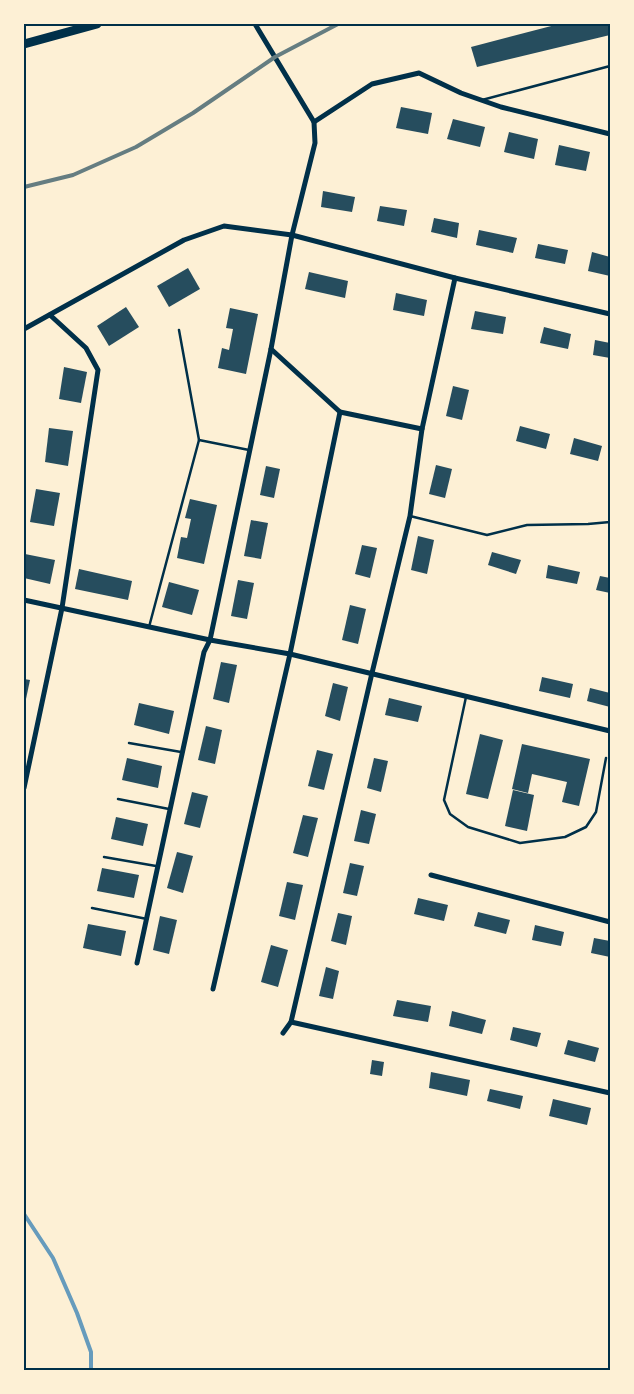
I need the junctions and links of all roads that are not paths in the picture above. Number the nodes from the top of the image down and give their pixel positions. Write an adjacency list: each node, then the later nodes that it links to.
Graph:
1 (98, 24): 3 (main road)
2 (255, 24): 6 (street)
3 (24, 44)
4 (610, 66): 5 (lane)
5 (481, 100): 6 (street); 7 (street)
6 (314, 122): 8 (street)
7 (610, 134)
8 (292, 235): 9 (street); 11 (street); 14 (street)
9 (456, 278): 10 (street); 16 (street)
10 (610, 314)
11 (50, 315): 12 (street); 22 (street)
12 (24, 330)
13 (179, 330): 17 (lane)
14 (271, 349): 15 (street); 18 (street)
15 (340, 412): 16 (street); 25 (street)
16 (422, 429): 19 (street)
17 (199, 440): 18 (lane); 23 (lane)
18 (250, 450): 24 (street)
19 (410, 516): 20 (lane); 26 (street)
20 (610, 522)
21 (24, 600): 22 (street)
22 (62, 608): 23 (street); 32 (street)
23 (149, 627): 24 (street)
24 (210, 640): 25 (street); 30 (street)
25 (290, 654): 26 (street); 42 (street)
26 (372, 673): 27 (street); 43 (street)
27 (466, 697): 28 (street); 31 (lane)
28 (610, 731)
29 (129, 743): 30 (lane)
30 (183, 752): 34 (street)
31 (606, 758)
32 (24, 788)
33 (118, 799): 34 (lane)
34 (170, 809): 36 (street)
35 (104, 857): 36 (lane)
36 (158, 867): 39 (street)
37 (431, 875): 40 (street)
38 (92, 908): 39 (lane)
39 (146, 919): 41 (street)
40 (610, 922)
41 (137, 964)
42 (213, 990)
43 (291, 1022): 44 (street); 45 (street)
44 (282, 1033)
45 (610, 1093)

